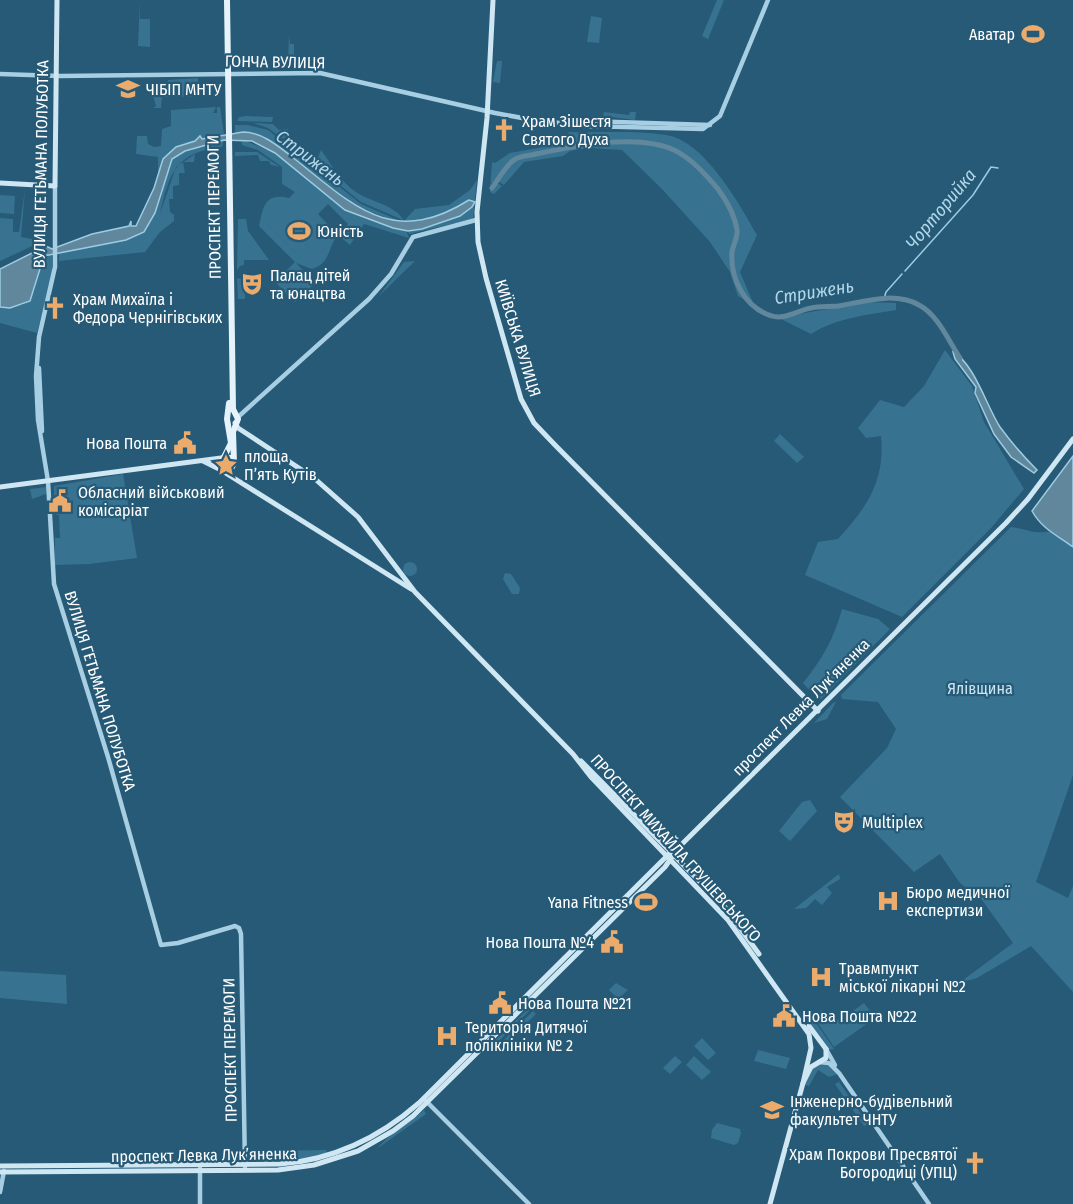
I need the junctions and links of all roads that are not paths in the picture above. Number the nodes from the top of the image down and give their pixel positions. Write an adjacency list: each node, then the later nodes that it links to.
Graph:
1 (57, 0): 7 (main road, ВУЛИЦЯ ГЕТЬМАНА ПОЛУБОТКА)
2 (225, 0): 5 (main road, ПРОСПЕКТ ПЕРЕМОГИ)
3 (493, 0): 8 (main road, КИЇВСЬКА ВУЛИЦЯ)
4 (768, 0): 8 (street, ГОНЧА ВУЛИЦЯ)
5 (226, 73): 7 (street, ГОНЧА ВУЛИЦЯ); 8 (street, ГОНЧА ВУЛИЦЯ); 12 (main road, ПРОСПЕКТ ПЕРЕМОГИ)
6 (0, 74): 7 (street, ГОНЧА ВУЛИЦЯ)
7 (56, 76): 10 (main road, ВУЛИЦЯ ГЕТЬМАНА ПОЛУБОТКА)
8 (488, 112): 11 (main road, КИЇВСЬКА ВУЛИЦЯ)
9 (0, 183): 10 (main road)
10 (56, 186): 18 (street, ВУЛИЦЯ ГЕТЬМАНА ПОЛУБОТКА)
11 (476, 220): 12 (street); 23 (main road, КИЇВСЬКА ВУЛИЦЯ)
12 (233, 418): 14 (main road, ПРОСПЕКТ ПЕРЕМОГИ); 16 (main road, ПРОСПЕКТ ПЕРЕМОГИ); 20 (main road, ПРОСПЕКТ МИХАЙЛА ГРУШЕВСЬКОГО)
13 (1073, 440): 23 (main road, проспект Левка Лукʼяненка)
14 (223, 458): 15 (main road); 16 (main road); 17 (main road, ПРОСПЕКТ ПЕРЕМОГИ)
15 (202, 461): 17 (main road); 18 (main road)
16 (234, 463): 17 (main road)
17 (222, 471): 21 (main road)
18 (48, 481): 19 (main road); 25 (street, ВУЛИЦЯ ГЕТЬМАНА ПОЛУБОТКА)
19 (0, 487)
20 (397, 568): 21 (main road); 22 (main road, ПРОСПЕКТ МИХАЙЛА ГРУШЕВСЬКОГО)
21 (391, 575): 22 (main road)
22 (415, 592): 24 (main road, ПРОСПЕКТ МИХАЙЛА ГРУШЕВСЬКОГО)
23 (818, 711): 24 (main road, проспект Левка Лукʼяненка)
24 (672, 855): 26 (main road, ПРОСПЕКТ МИХАЙЛА ГРУШЕВСЬКОГО); 27 (main road, ПРОСПЕКТ МИХАЙЛА ГРУШЕВСЬКОГО); 31 (main road, проспект Левка Лукʼяненка)
25 (239, 928): 33 (street, ПРОСПЕКТ ПЕРЕМОГИ)
26 (810, 1052): 27 (main road); 28 (main road); 30 (main road)
27 (827, 1054): 28 (main road); 29 (street, ПРОСПЕКТ МИХАЙЛА ГРУШЕВСЬКОГО)
28 (819, 1062): 29 (street, ПРОСПЕКТ МИХАЙЛА ГРУШЕВСЬКОГО); 30 (main road)
29 (839, 1073): 39 (street, ПРОСПЕКТ МИХАЙЛА ГРУШЕВСЬКОГО)
30 (803, 1083): 38 (main road)
31 (426, 1100): 33 (main road, проспект Левка Лукʼяненка); 37 (street)
32 (200, 1168): 33 (main road, проспект Левка Лукʼяненка); 34 (main road, проспект Левка Лукʼяненка); 36 (street)
33 (245, 1168)
34 (2, 1169): 35 (street)
35 (0, 1191)
36 (200, 1204)
37 (529, 1204)
38 (770, 1204)
39 (929, 1204)

